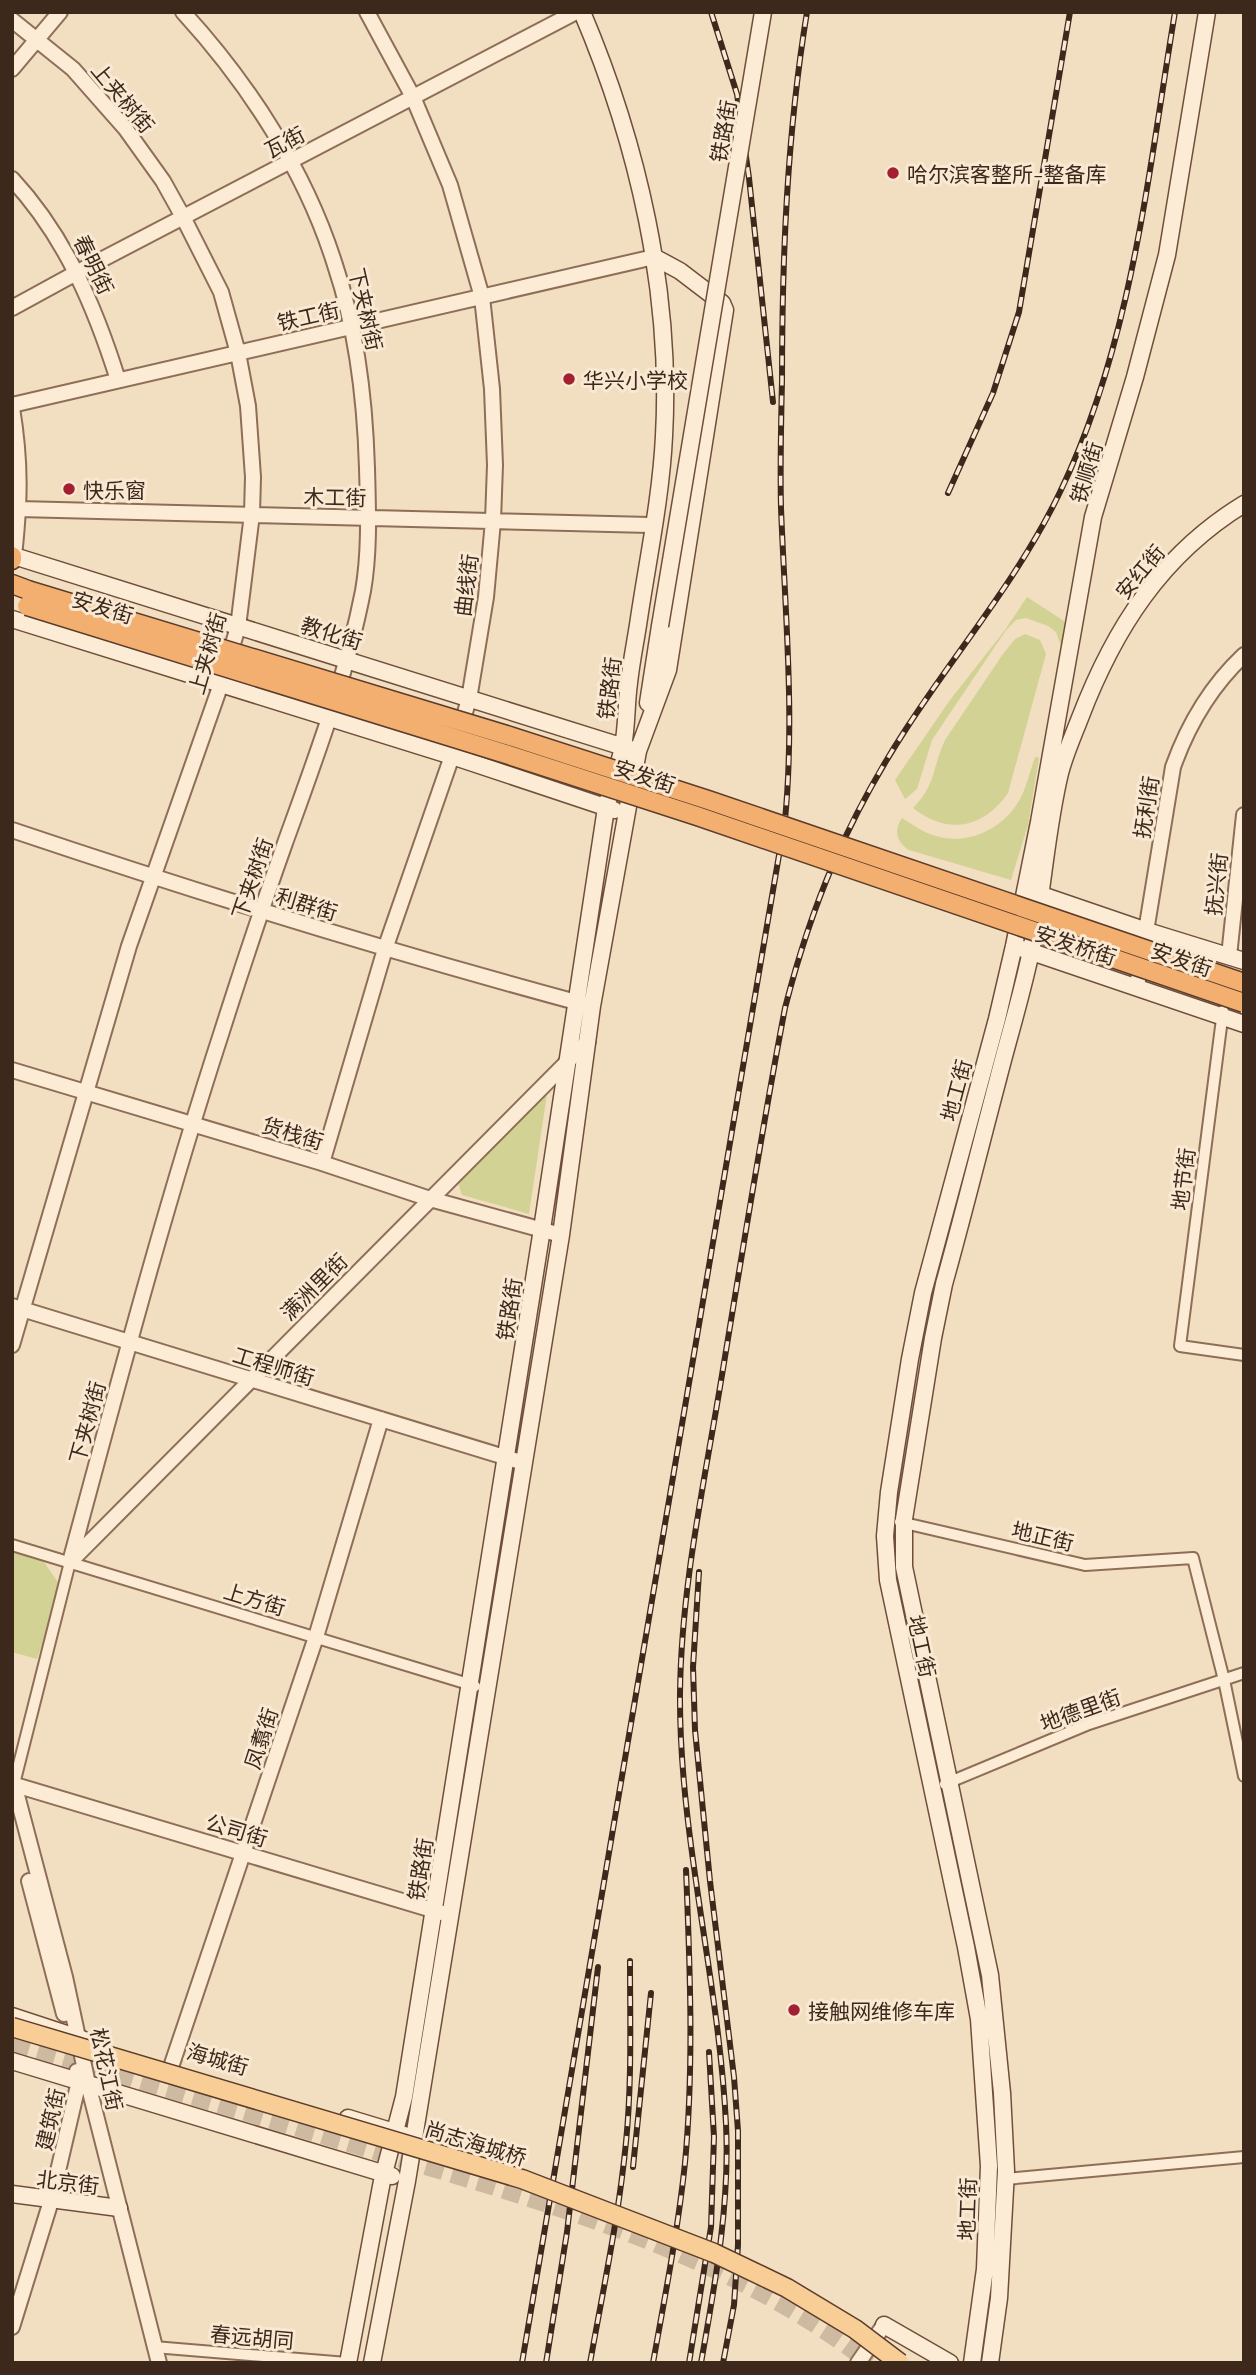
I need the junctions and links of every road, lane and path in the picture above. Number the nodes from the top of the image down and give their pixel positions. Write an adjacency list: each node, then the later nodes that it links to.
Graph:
1 (60, 12): 10 (street)
2 (183, 12): 13 (street, 下夹树街)
3 (367, 12): 12 (street, 曲线街)
4 (576, 12): 12 (street, 瓦街)
5 (582, 12): 16 (main road, 铁路街)
6 (755, 12): 33 (main road)
7 (763, 12): 33 (main road, 铁路街, bridge)
8 (1207, 12): 47 (main road, 铁顺街)
9 (12, 20): 10 (street, 上夹树街)
10 (37, 39): 11 (street); 15 (street, 上夹树街)
11 (12, 69)
12 (413, 97): 13 (street, 瓦街); 18 (street, 曲线街)
13 (290, 161): 15 (street, 瓦街); 20 (street, 下夹树街)
14 (12, 179): 17 (street, 春明街)
15 (183, 217): 17 (street, 瓦街); 21 (street, 上夹树街)
16 (654, 257): 18 (street, 铁工街); 40 (main road, 铁路街); 40 (main road, 铁路街)
17 (76, 272): 19 (street, 瓦街); 22 (street, 春明街)
18 (482, 297): 20 (street, 铁工街); 28 (street, 曲线街)
19 (12, 308)
20 (352, 327): 21 (street, 铁工街); 27 (street, 下夹树街)
21 (238, 353): 22 (street, 铁工街); 26 (street, 上夹树街)
22 (118, 380): 23 (street, 铁工街)
23 (12, 406): 25 (street)
24 (1244, 504): 48 (main road, 安红街)
25 (19, 509): 26 (street, 木工街); 30 (street)
26 (252, 514): 27 (street, 木工街); 34 (street, 上夹树街)
27 (368, 517): 28 (street, 木工街); 36 (street, 下夹树街)
28 (493, 521): 29 (street, 木工街); 38 (street, 曲线街)
29 (650, 525)
30 (13, 558): 34 (main road, 教化街)
31 (20, 595): 55 (highway, 安发街, bridge); 58 (highway, 安发街, bridge)
32 (12, 619): 37 (main road)
33 (655, 625): 40 (main road)
34 (238, 626): 36 (main road, 教化街); 37 (street, 上夹树街)
35 (1244, 655): 50 (street, 抚利街)
36 (348, 660): 38 (main road, 教化街); 39 (street, 下夹树街)
37 (220, 684): 39 (main road); 46 (street, 上夹树街)
38 (469, 699): 40 (main road, 教化街); 41 (street, 曲线街)
39 (330, 718): 41 (main road); 49 (street, 下夹树街)
40 (630, 749): 42 (main road, 铁路街); 43 (main road, 铁路街)
41 (452, 756): 42 (main road); 52 (street, 曲线街)
42 (606, 808): 43 (main road); 57 (main road, 铁路街)
43 (626, 814): 59 (main road, 铁路街)
44 (1244, 816): 54 (street, 抚兴街)
45 (12, 830): 46 (street, 利群街)
46 (153, 877): 49 (street, 利群街); 65 (street, 上夹树街)
47 (1025, 889): 48 (main road, 安发桥街); 51 (main road, 铁顺街)
48 (1041, 895): 50 (main road, 安发桥街); 53 (main road)
49 (261, 911): 52 (street, 利群街); 66 (street, 下夹树街)
50 (1147, 931): 54 (main road, 安发桥街); 56 (street, 抚利街)
51 (1014, 946): 53 (main road, 安发桥街); 79 (main road, 地工街)
52 (385, 949): 57 (street, 利群街); 67 (street, 曲线街)
53 (1031, 952): 56 (main road, 安发桥街); 80 (main road, 地工街)
54 (1236, 959): 60 (street, 地节街)
55 (1244, 983)
56 (1137, 986): 60 (main road, 安发桥街)
57 (576, 1002): 59 (street, 利群街); 63 (main road, 铁路街)
58 (1244, 1003)
59 (592, 1006): 62 (main road, 铁路街)
60 (1222, 1016): 61 (main road, 安发桥街); 74 (street, 地节街)
61 (1244, 1024)
62 (588, 1041): 63 (street, 满洲里街); 70 (main road, 铁路街)
63 (567, 1061): 68 (street, 满洲里街); 69 (main road, 铁路街)
64 (12, 1070): 65 (street, 货栈街)
65 (87, 1093): 66 (street, 货栈街); 71 (street, 上夹树街)
66 (192, 1124): 67 (street, 货栈街); 72 (street, 下夹树街)
67 (322, 1163): 68 (street, 货栈街)
68 (430, 1199): 69 (street, 货栈街); 75 (street, 满洲里街)
69 (542, 1229): 70 (street, 货栈街); 77 (main road, 铁路街)
70 (561, 1235): 78 (main road, 铁路街)
71 (18, 1308): 72 (street, 工程师街); 73 (street, 上夹树街)
72 (130, 1342): 75 (street, 工程师街); 82 (street, 下夹树街)
73 (12, 1345)
74 (1244, 1355)
75 (249, 1380): 76 (street, 工程师街); 82 (street, 满洲里街)
76 (381, 1419): 77 (street, 工程师街); 83 (street, 凤翥街)
77 (506, 1458): 78 (street, 工程师街); 86 (main road, 铁路街)
78 (524, 1463): 87 (main road, 铁路街)
79 (886, 1518): 80 (street, 地正街); 91 (main road, 地工街)
80 (903, 1522): 85 (street, 地正街); 89 (main road, 地工街)
81 (12, 1545): 82 (street, 上方街)
82 (69, 1562): 83 (street, 上方街); 90 (street, 下夹树街)
83 (316, 1637): 86 (street, 上方街); 93 (street, 凤翥街)
84 (1244, 1673): 85 (street, 地德里街)
85 (1224, 1680): 88 (street); 89 (street, 地德里街)
86 (470, 1684): 87 (street, 上方街); 94 (main road, 铁路街)
87 (487, 1690): 94 (main road, 铁路街)
88 (1244, 1776)
89 (950, 1782): 91 (street, 地德里街); 105 (main road, 地工街)
90 (13, 1784): 93 (street, 公司街); 97 (street, 松花江街)
91 (933, 1788): 119 (main road, 地工街)
92 (12, 1816): 97 (street, 松花江街)
93 (244, 1853): 94 (street, 公司街); 99 (street, 凤翥街)
94 (441, 1913): 101 (main road, 铁路街); 102 (main road, 铁路街)
95 (12, 2016): 97 (main road, 海城街)
96 (12, 2027): 117 (main road, 尚志海城桥, bridge)
97 (75, 2037): 99 (main road, 海城街); 100 (street, 松花江街)
98 (12, 2061): 100 (main road)
99 (171, 2067): 101 (main road, 海城街)
100 (84, 2083): 104 (main road); 108 (street, 建筑街); 109 (street, 松花江街)
101 (395, 2132): 102 (main road, 海城街); 104 (main road, 铁路街)
102 (413, 2137): 106 (main road, 铁路街)
103 (1244, 2157): 105 (street)
104 (384, 2174): 106 (main road); 114 (main road, 铁路街)
105 (1006, 2179): 120 (main road, 地工街)
106 (407, 2180): 115 (main road, 铁路街)
107 (12, 2194): 108 (main road, 北京街)
108 (51, 2200): 109 (main road, 北京街); 111 (street, 建筑街)
109 (119, 2208): 112 (street, 松花江街)
110 (884, 2325): 116 (street); 118 (main road)
111 (12, 2327)
112 (155, 2347): 113 (street, 松花江街); 114 (street, 春远胡同)
113 (159, 2363)
114 (348, 2363)
115 (372, 2363)
116 (858, 2363)
117 (900, 2363)
118 (950, 2363)
119 (972, 2363)
120 (990, 2363)

